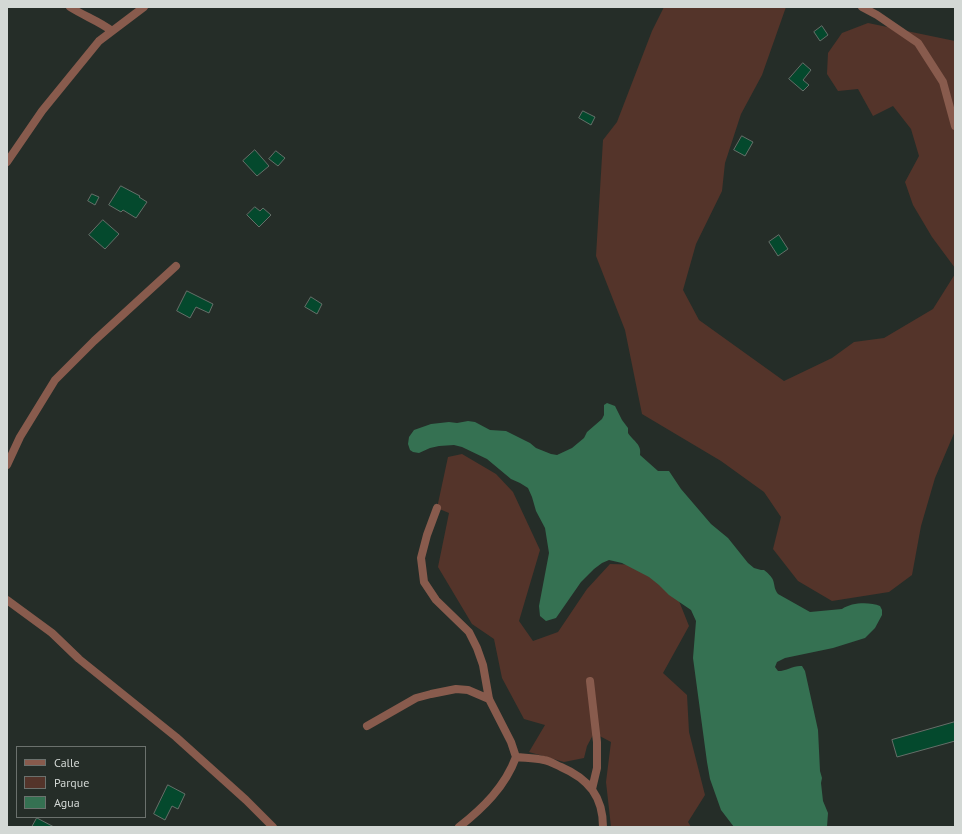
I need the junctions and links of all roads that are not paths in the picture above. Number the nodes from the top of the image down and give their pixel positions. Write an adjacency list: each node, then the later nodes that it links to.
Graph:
1 (70, 7): 4 (street)
2 (144, 7): 4 (street)
3 (862, 7): 5 (street)
4 (112, 31): 6 (street)
5 (955, 126)
6 (7, 162)
7 (176, 266): 8 (street)
8 (7, 465)
9 (437, 508): 12 (street)
10 (7, 600): 16 (street)
11 (590, 681): 15 (street)
12 (489, 699): 13 (street); 14 (street)
13 (367, 726)
14 (516, 757): 15 (street); 17 (street)
15 (592, 789): 18 (street)
16 (273, 827)
17 (459, 827)
18 (603, 827)

